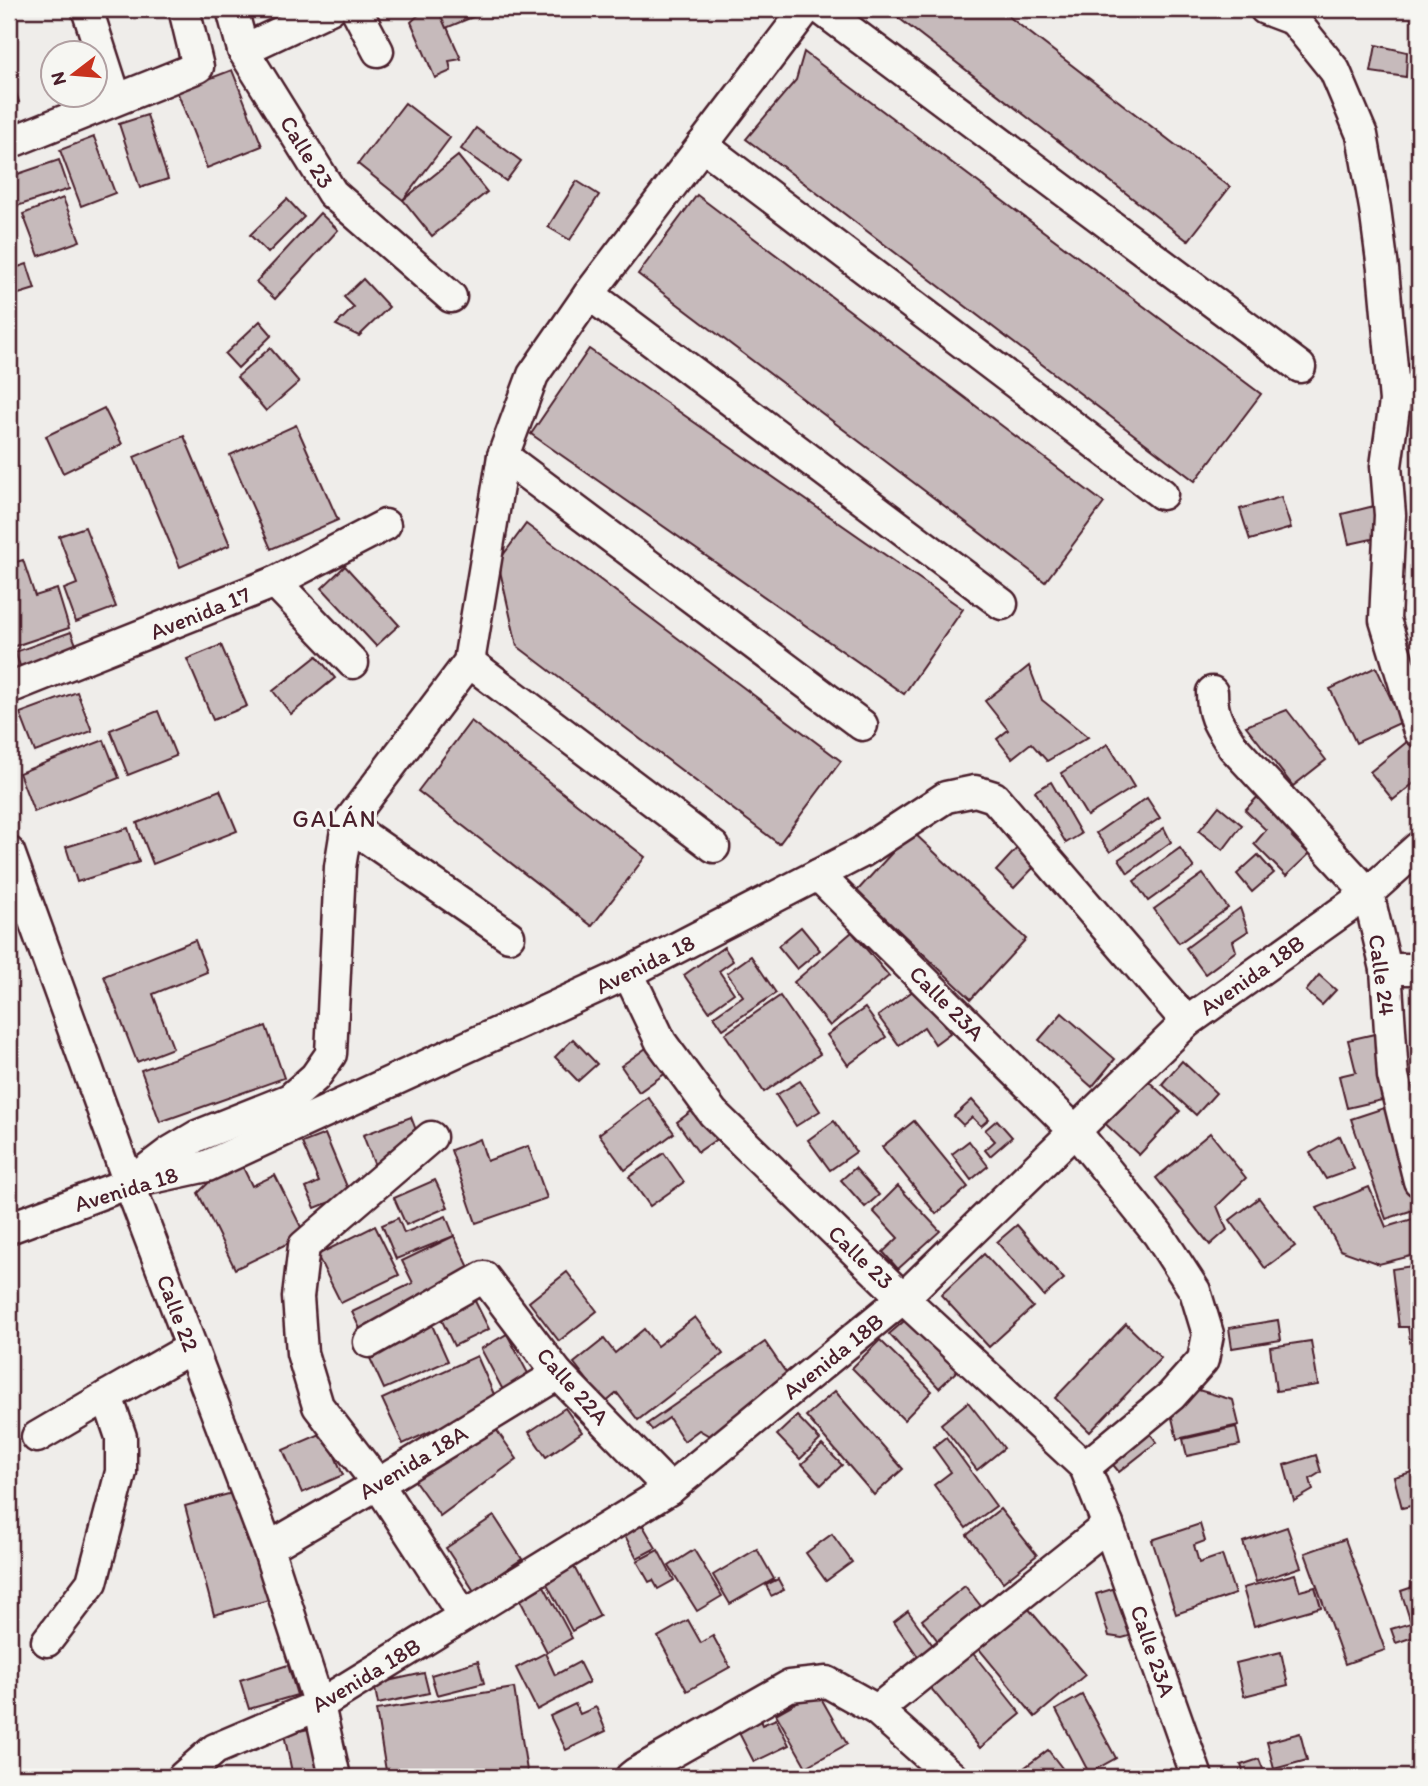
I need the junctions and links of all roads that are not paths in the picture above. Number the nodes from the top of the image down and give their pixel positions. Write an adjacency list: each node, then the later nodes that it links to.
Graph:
1 (87, 9): 11 (street)
2 (184, 9): 11 (street)
3 (232, 9): 9 (street, Calle 23)
4 (330, 9): 9 (street)
5 (356, 9): 10 (street)
6 (806, 9): 13 (street)
7 (821, 9): 16 (street)
8 (1265, 9): 27 (street)
9 (243, 50): 15 (street, Calle 23)
10 (378, 51)
11 (116, 99): 12 (street)
12 (9, 143)
13 (702, 145): 14 (street); 18 (street)
14 (589, 294): 17 (street); 21 (street)
15 (451, 298)
16 (1300, 367)
17 (503, 456): 22 (street); 26 (street)
18 (1162, 494)
19 (385, 525): 20 (street, Avenida 17)
20 (275, 582): 23 (street); 24 (street, Avenida 17)
21 (1002, 604)
22 (469, 662): 28 (street); 29 (street)
23 (353, 663)
24 (9, 688)
25 (1212, 692): 33 (street)
26 (862, 725)
27 (1419, 731)
28 (347, 824): 34 (street); 42 (street)
29 (714, 847)
30 (1419, 847): 33 (street, Avenida 18B)
31 (9, 852): 42 (street, Calle 22)
32 (818, 875): 37 (street, Avenida 18); 38 (street, Avenida 18); 39 (street, Calle 23A)
33 (1368, 893): 35 (street, Calle 24); 38 (street, Avenida 18B)
34 (509, 936)
35 (1386, 969): 36 (street); 41 (street, Calle 24)
36 (1419, 969)
37 (628, 973): 42 (street, Avenida 18); 44 (street, Calle 23)
38 (1186, 1022): 39 (street, Avenida 18B)
39 (1075, 1131): 44 (street, Avenida 18B); 50 (street)
40 (432, 1137): 51 (street)
41 (1419, 1181)
42 (129, 1183): 43 (street, Avenida 18); 46 (street, Calle 22)
43 (9, 1227)
44 (903, 1298): 50 (street, Calle 23); 52 (street, Avenida 18B)
45 (369, 1342): 47 (street, Calle 22A)
46 (191, 1349): 48 (street); 54 (street, Calle 22)
47 (558, 1374): 51 (street, Avenida 18A); 52 (street, Calle 22A)
48 (107, 1396): 49 (street); 56 (street)
49 (37, 1437)
50 (1085, 1467): 53 (street, Calle 23)
51 (377, 1484): 54 (street, Avenida 18A); 55 (street)
52 (670, 1489): 55 (street, Avenida 18B)
53 (1108, 1525): 58 (street); 63 (street, Calle 23A)
54 (268, 1548): 57 (street, Calle 22)
55 (463, 1615): 57 (street, Avenida 18B)
56 (47, 1642)
57 (319, 1705): 59 (street, Avenida 18B); 60 (street, Calle 22)
58 (877, 1710): 61 (street); 62 (street)
59 (183, 1777)
60 (335, 1777)
61 (631, 1777)
62 (952, 1777)
63 (1197, 1777)

